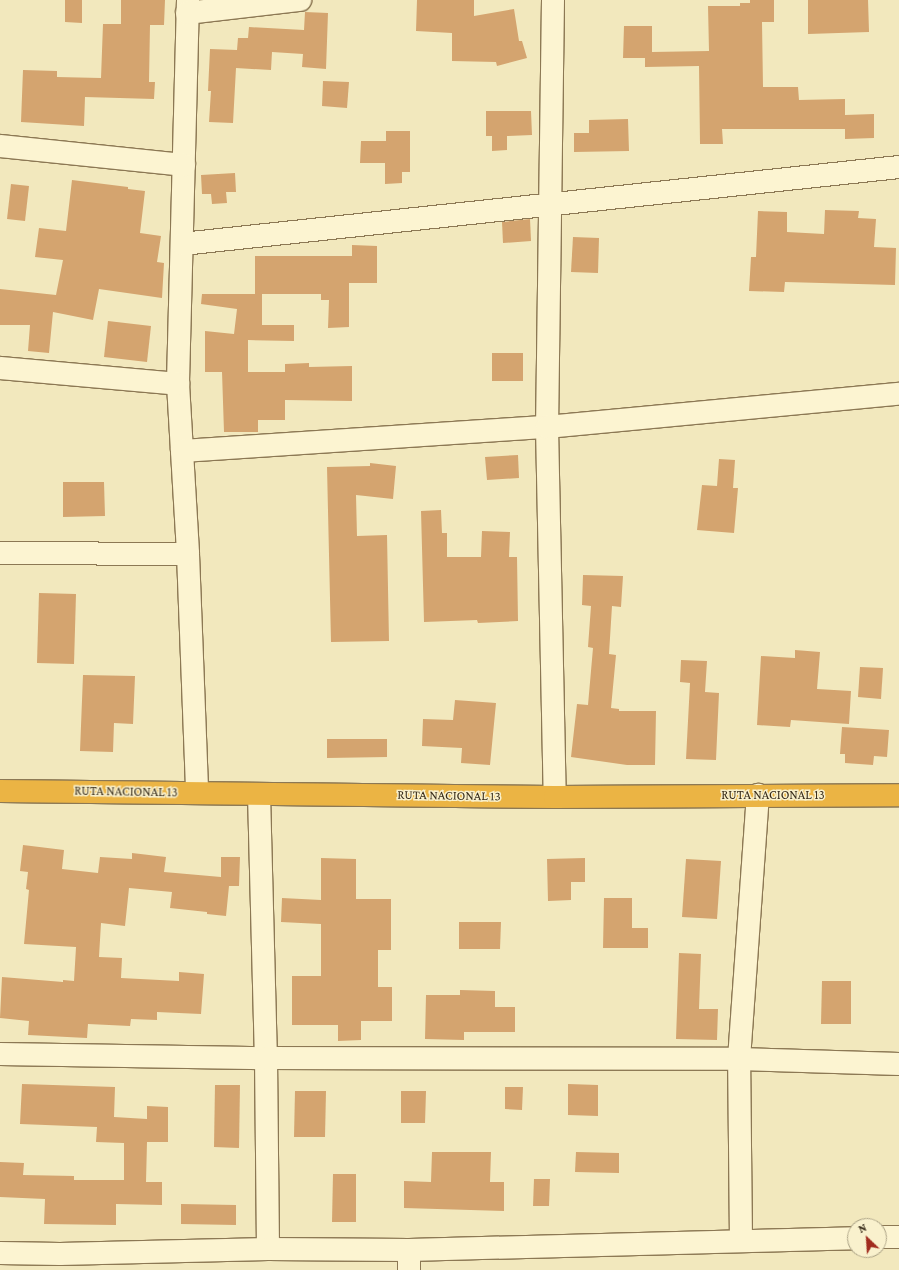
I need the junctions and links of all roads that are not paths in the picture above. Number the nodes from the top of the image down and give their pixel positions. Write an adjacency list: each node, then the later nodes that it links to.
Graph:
1 (300, 0): 3 (street)
2 (553, 0): 7 (street)
3 (188, 7): 5 (street)
4 (0, 146): 5 (street)
5 (184, 165): 8 (street)
6 (899, 167): 7 (street)
7 (552, 204): 8 (street); 12 (street)
8 (182, 244): 10 (street)
9 (0, 368): 10 (street)
10 (178, 384): 13 (street)
11 (899, 394): 12 (street)
12 (547, 426): 13 (street); 21 (street)
13 (182, 452): 15 (street)
14 (0, 553): 15 (street)
15 (188, 554): 17 (street)
16 (0, 791): 17 (highway, RUTA NACIONAL 13)
17 (197, 793): 18 (highway, RUTA NACIONAL 13)
18 (259, 794): 21 (highway, RUTA NACIONAL 13); 23 (street)
19 (899, 795): 20 (highway, RUTA NACIONAL 13)
20 (758, 796): 21 (highway, RUTA NACIONAL 13); 24 (street)
21 (554, 797)
22 (0, 1054): 23 (street)
23 (266, 1058): 24 (street); 30 (street)
24 (739, 1059): 25 (street); 29 (street)
25 (899, 1064)
26 (887, 1237): 27 (street)
27 (899, 1237)
28 (847, 1238): 29 (street)
29 (740, 1241): 32 (street)
30 (268, 1249): 32 (street); 33 (street)
31 (0, 1253): 33 (street)
32 (409, 1260)
33 (60, 1262)

